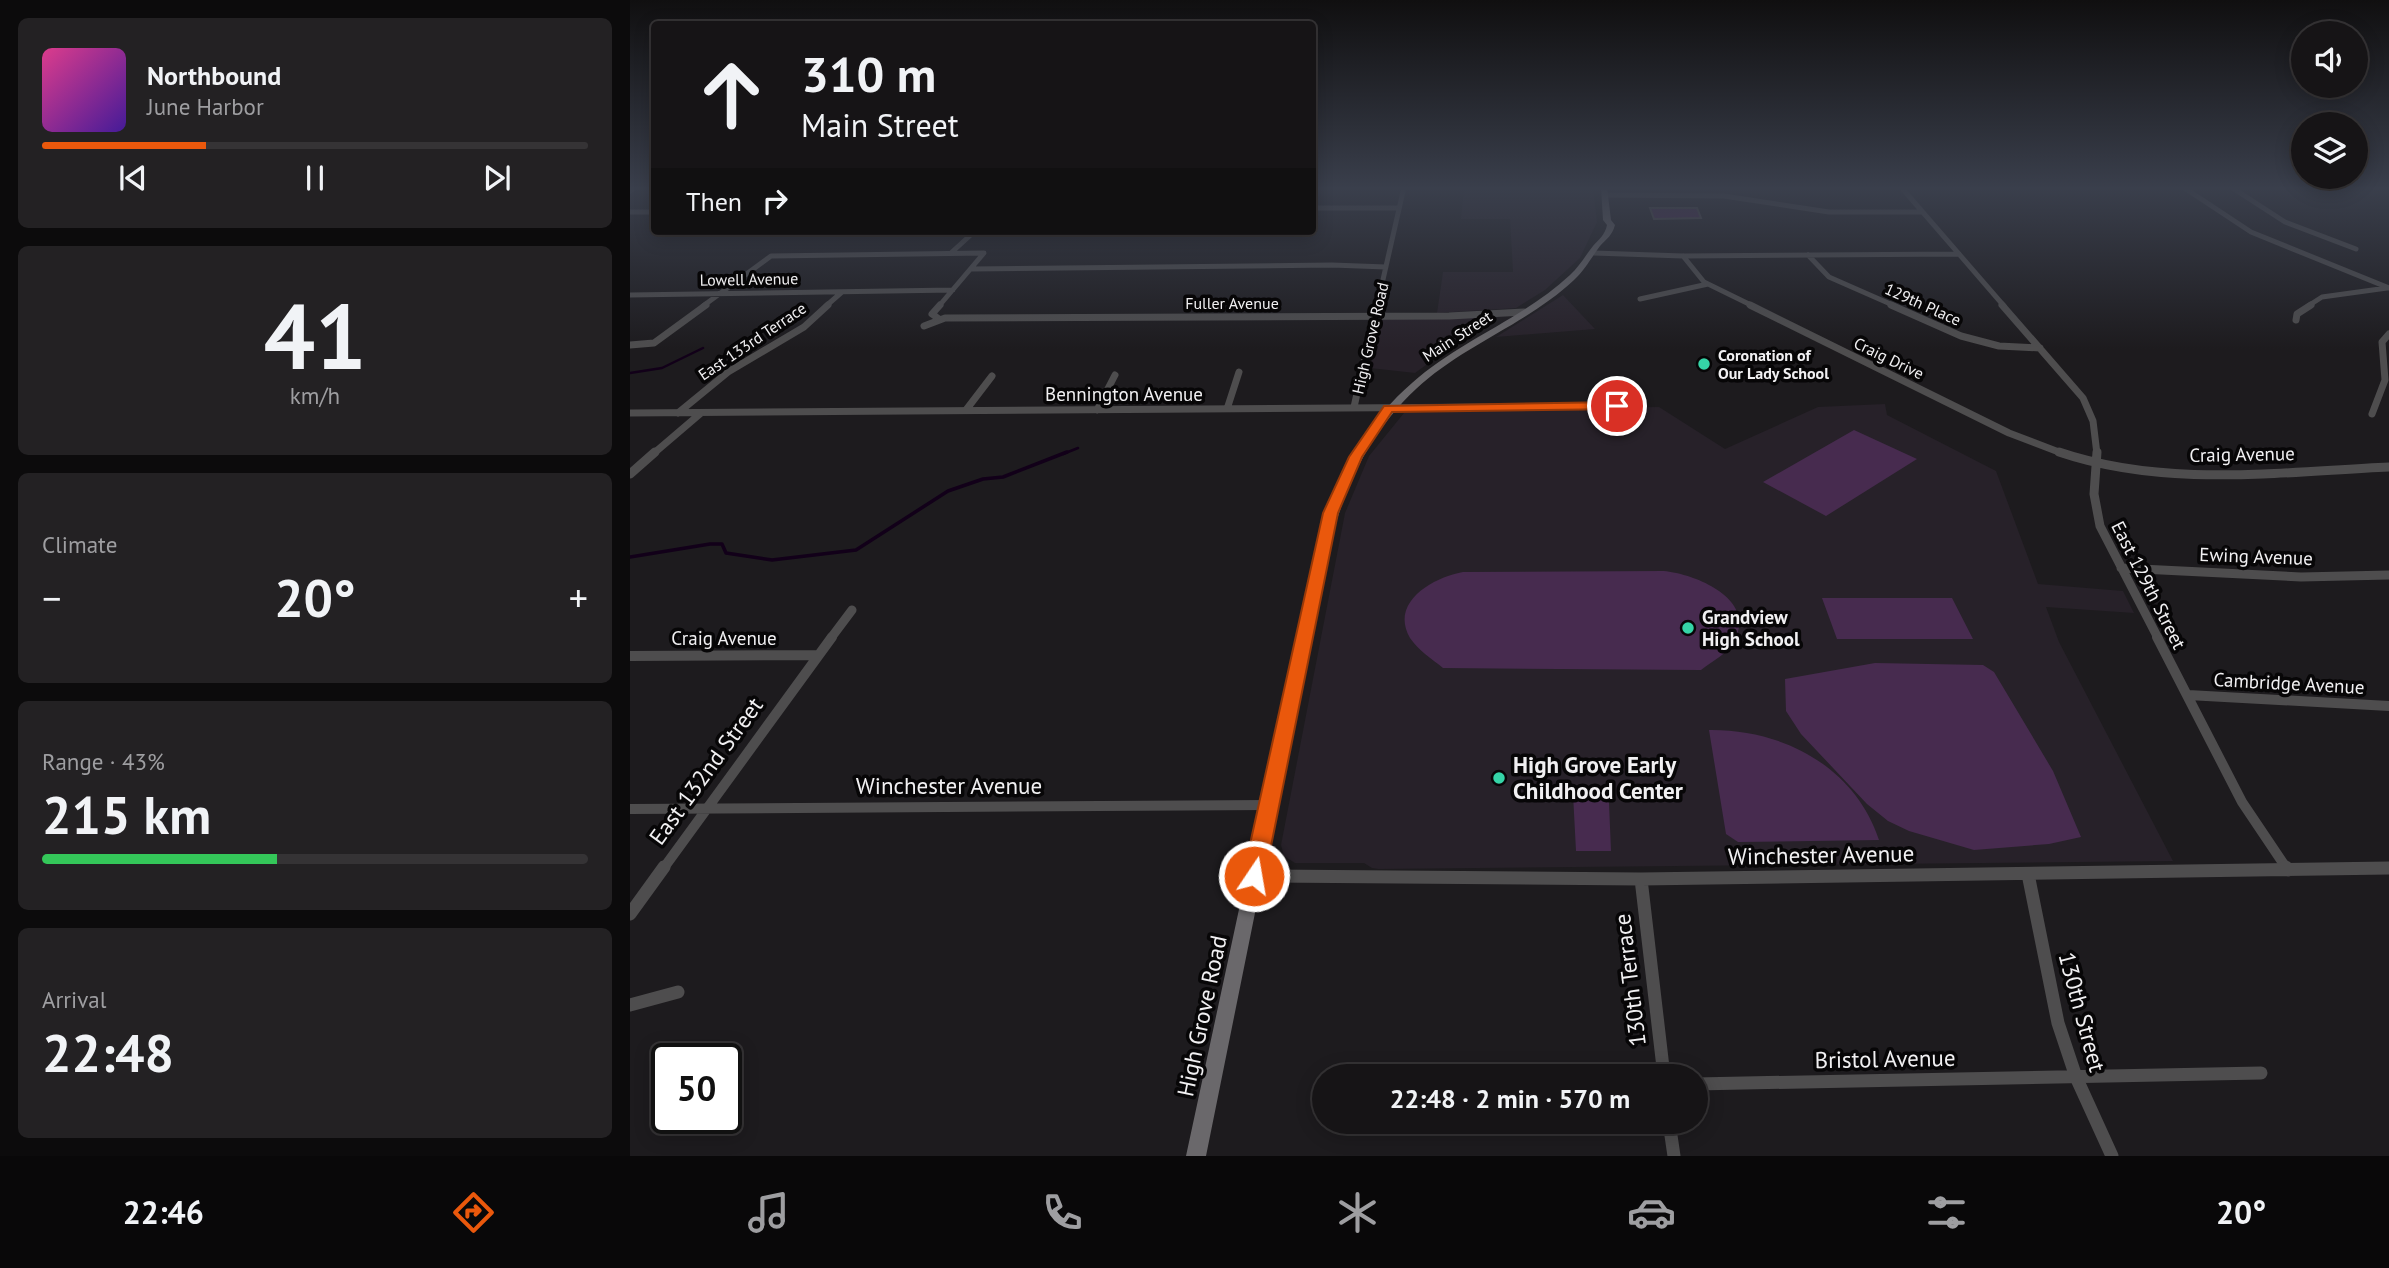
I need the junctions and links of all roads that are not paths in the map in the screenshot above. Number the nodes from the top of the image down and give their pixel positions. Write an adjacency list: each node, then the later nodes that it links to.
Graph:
1 (965, 241): 8 (street)
2 (1392, 241): 13 (street, High Grove Road)
3 (1600, 241): 9 (main road, Main Street)
4 (1948, 241): 10 (street, East 129th Street)
5 (2273, 241): 16 (street)
6 (2335, 241): 7 (street)
7 (2356, 249)
8 (953, 252): 14 (street); 19 (street)
9 (1594, 253): 12 (street); 22 (main road, Main Street)
10 (1959, 254): 11 (street); 29 (street, East 129th Street)
11 (1808, 255): 12 (street); 29 (street, 129th Place)
12 (1683, 256): 15 (street, Craig Drive)
13 (1386, 267): 14 (street); 23 (street, High Grove Road)
14 (971, 270): 17 (street)
15 (1708, 284): 21 (street); 44 (street, Craig Drive)
16 (2389, 288): 25 (street)
17 (953, 290): 18 (street, Lowell Avenue); 24 (street)
18 (842, 292): 19 (street, Lowell Avenue); 41 (street, East 133rd Terrace)
19 (721, 293): 20 (street, Lowell Avenue); 28 (street)
20 (630, 295)
21 (1640, 299)
22 (1524, 312): 23 (street, Fuller Avenue); 37 (main road, Main Street)
23 (1375, 316): 24 (street, Fuller Avenue); 35 (street, High Grove Road)
24 (939, 319): 26 (street)
25 (2296, 320)
26 (924, 326)
27 (2389, 334): 30 (street)
28 (630, 345)
29 (2039, 348): 44 (street, East 129th Street)
30 (2387, 359): 43 (street)
31 (1239, 372): 36 (street)
32 (1115, 375): 39 (street)
33 (992, 376): 38 (street)
34 (1617, 406): 37 (street, Bennington Avenue)
35 (1354, 407): 36 (street, Bennington Avenue); 37 (street, Bennington Avenue)
36 (1227, 409): 39 (street, Bennington Avenue)
37 (1388, 409): 47 (main road, Main Street)
38 (966, 410): 39 (street, Bennington Avenue); 42 (street, Bennington Avenue)
39 (1097, 410)
40 (630, 413): 41 (street, Bennington Avenue)
41 (678, 413): 42 (street, Bennington Avenue)
42 (701, 413): 46 (street, East 133rd Terrace)
43 (2372, 414)
44 (2097, 464): 45 (street, Craig Avenue); 48 (street, East 129th Street)
45 (2389, 467)
46 (630, 474)
47 (1346, 476): 55 (main road, High Grove Road)
48 (2121, 568): 49 (street, Ewing Avenue); 53 (street, East 129th Street)
49 (2389, 575)
50 (852, 610): 51 (street, East 132nd Street)
51 (819, 655): 52 (street, Craig Avenue); 56 (street, East 132nd Street)
52 (630, 656)
53 (2188, 695): 54 (street, Cambridge Avenue); 59 (street, East 129th Street)
54 (2389, 706)
55 (1269, 805): 56 (street, Winchester Avenue); 61 (main road, High Grove Road)
56 (704, 809): 57 (street, Winchester Avenue); 63 (street, East 132nd Street)
57 (630, 810)
58 (2389, 869): 59 (street, Winchester Avenue)
59 (2288, 870): 60 (street, Winchester Avenue)
60 (2028, 874): 62 (street, Winchester Avenue); 68 (street, 130th Street)
61 (1254, 876): 62 (street, Winchester Avenue); 71 (main road, High Grove Road)
62 (1641, 879): 66 (street, 130th Terrace)
63 (630, 914)
64 (678, 992): 65 (street)
65 (630, 1005)
66 (1663, 1064)
67 (2261, 1073): 68 (street, Bristol Avenue)
68 (2076, 1077): 69 (street, Bristol Avenue); 73 (street, 130th Street)
69 (1708, 1084)
70 (1671, 1134): 72 (street)
71 (1196, 1156)
72 (1674, 1156)
73 (2112, 1156)

